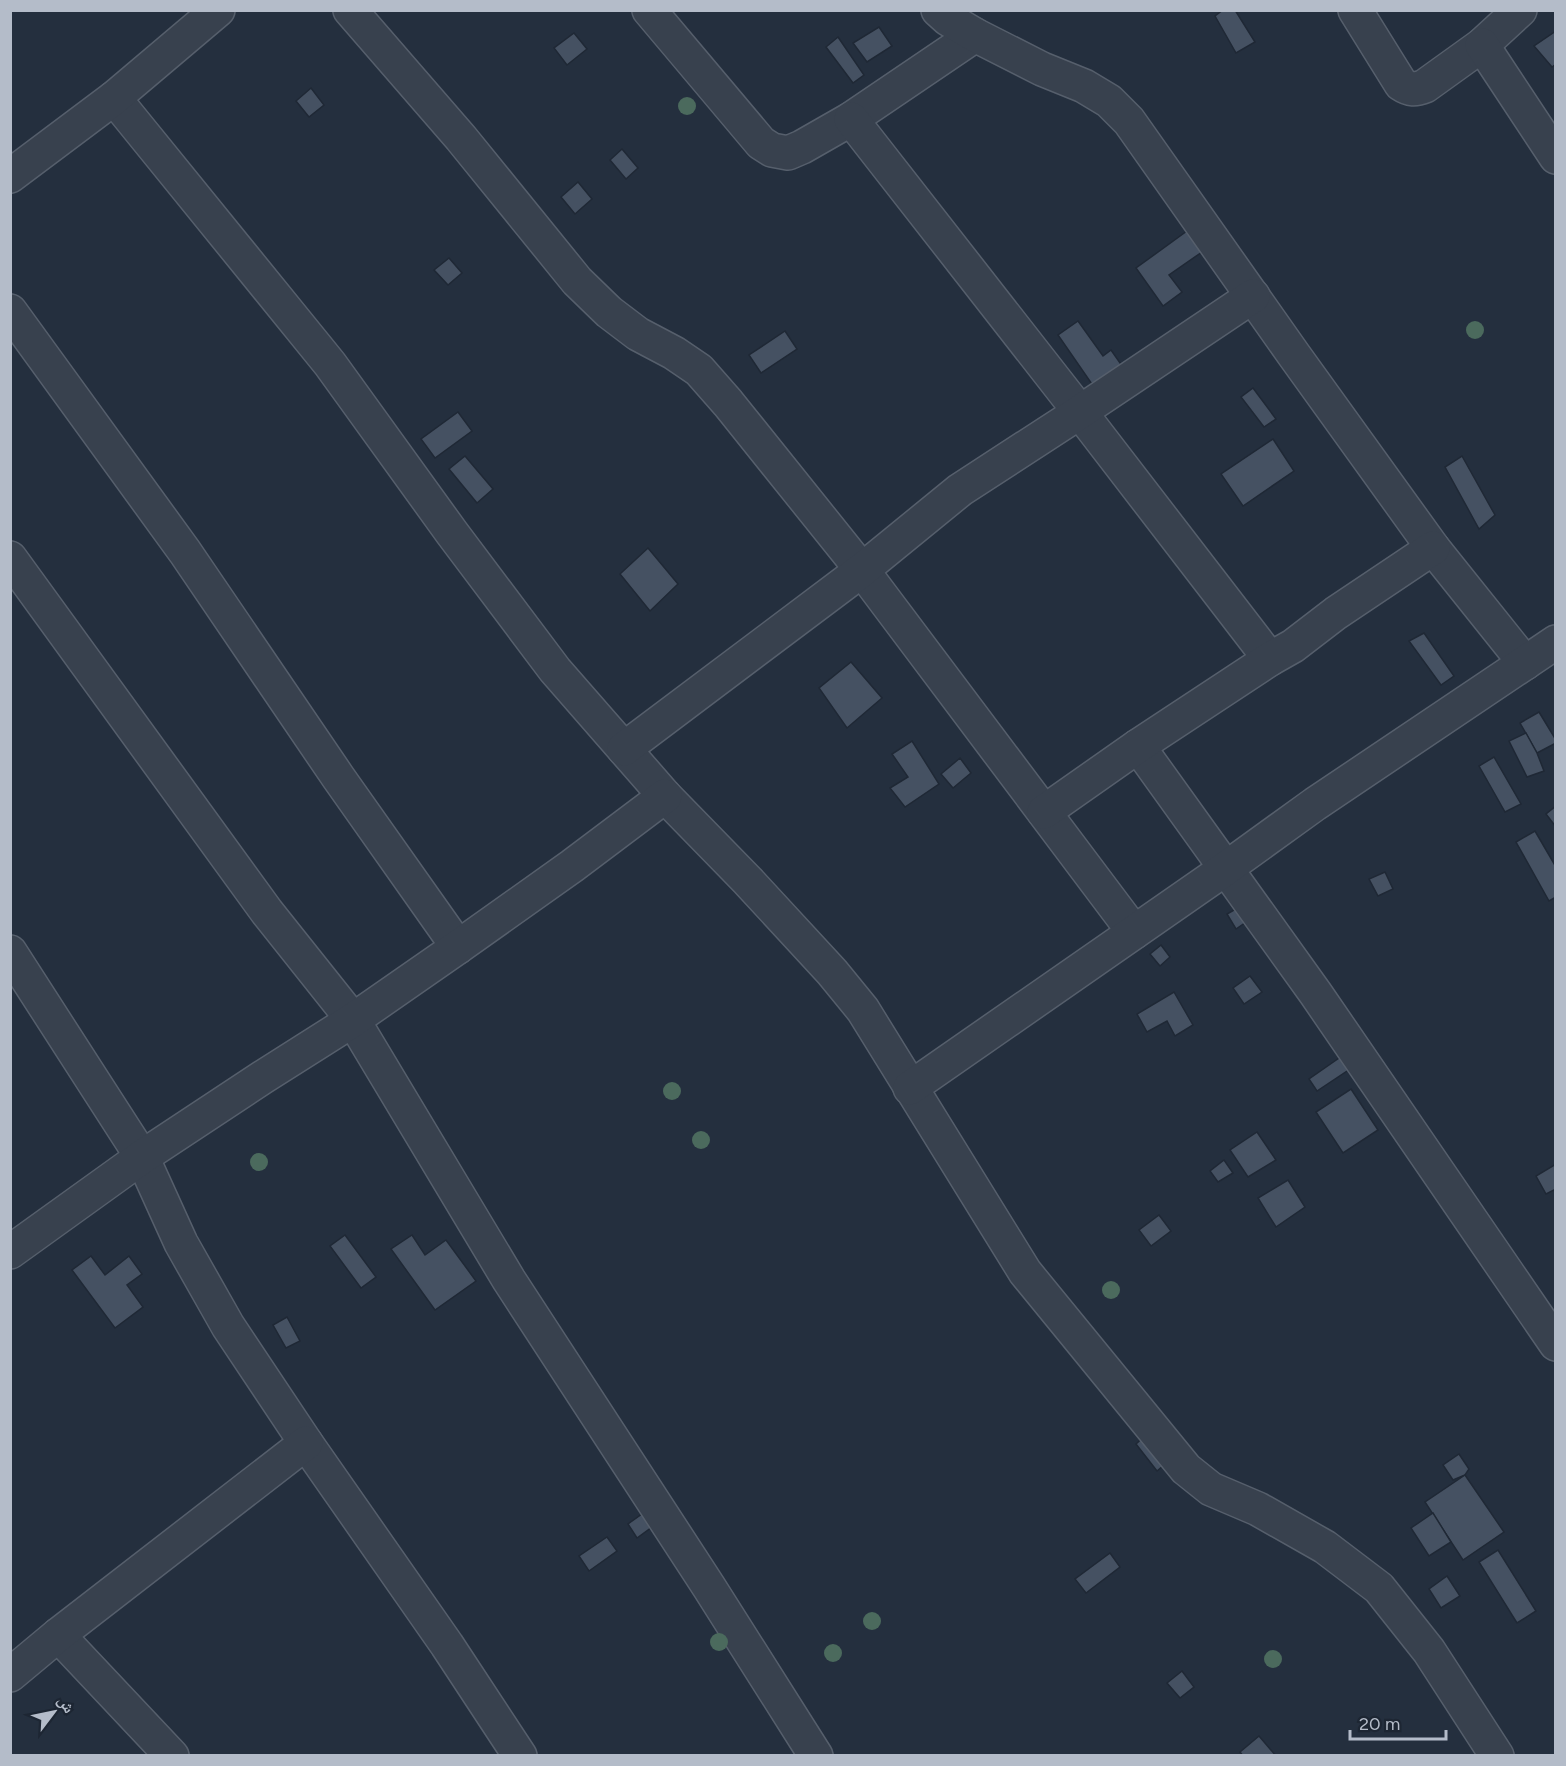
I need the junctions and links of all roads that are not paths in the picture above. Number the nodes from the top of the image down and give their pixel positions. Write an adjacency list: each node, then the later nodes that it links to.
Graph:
1 (350, 10): 18 (street)
2 (649, 10): 10 (street)
3 (938, 10): 7 (street)
4 (1355, 10): 8 (street)
5 (1520, 10): 8 (street)
6 (206, 14): 9 (street)
7 (975, 35): 10 (street); 13 (street)
8 (1482, 45): 11 (street)
9 (114, 98): 12 (street); 23 (street)
10 (851, 119): 15 (street)
11 (1556, 157)
12 (14, 168)
13 (1253, 296): 15 (street); 16 (street)
14 (10, 311): 28 (street)
15 (1080, 412): 18 (street); 20 (street)
16 (1433, 548): 20 (street); 21 (street)
17 (10, 558): 30 (street)
18 (861, 570): 23 (street); 25 (street)
19 (1556, 642): 21 (street)
20 (1270, 659): 22 (street)
21 (1525, 663): 26 (street)
22 (1138, 746): 25 (street); 26 (street)
23 (624, 749): 24 (street)
24 (665, 796): 28 (street); 31 (street)
25 (1044, 812): 27 (street)
26 (1225, 869): 27 (street); 34 (street)
27 (1134, 932): 31 (street)
28 (458, 947): 30 (street)
29 (10, 952): 32 (street)
30 (353, 1020): 32 (street); 40 (street)
31 (910, 1088): 41 (street)
32 (142, 1157): 33 (street); 35 (street)
33 (10, 1252)
34 (1556, 1344)
35 (306, 1443): 36 (street); 39 (street)
36 (58, 1635): 37 (street); 38 (street)
37 (10, 1675)
38 (172, 1755)
39 (520, 1755)
40 (816, 1755)
41 (1497, 1755)

